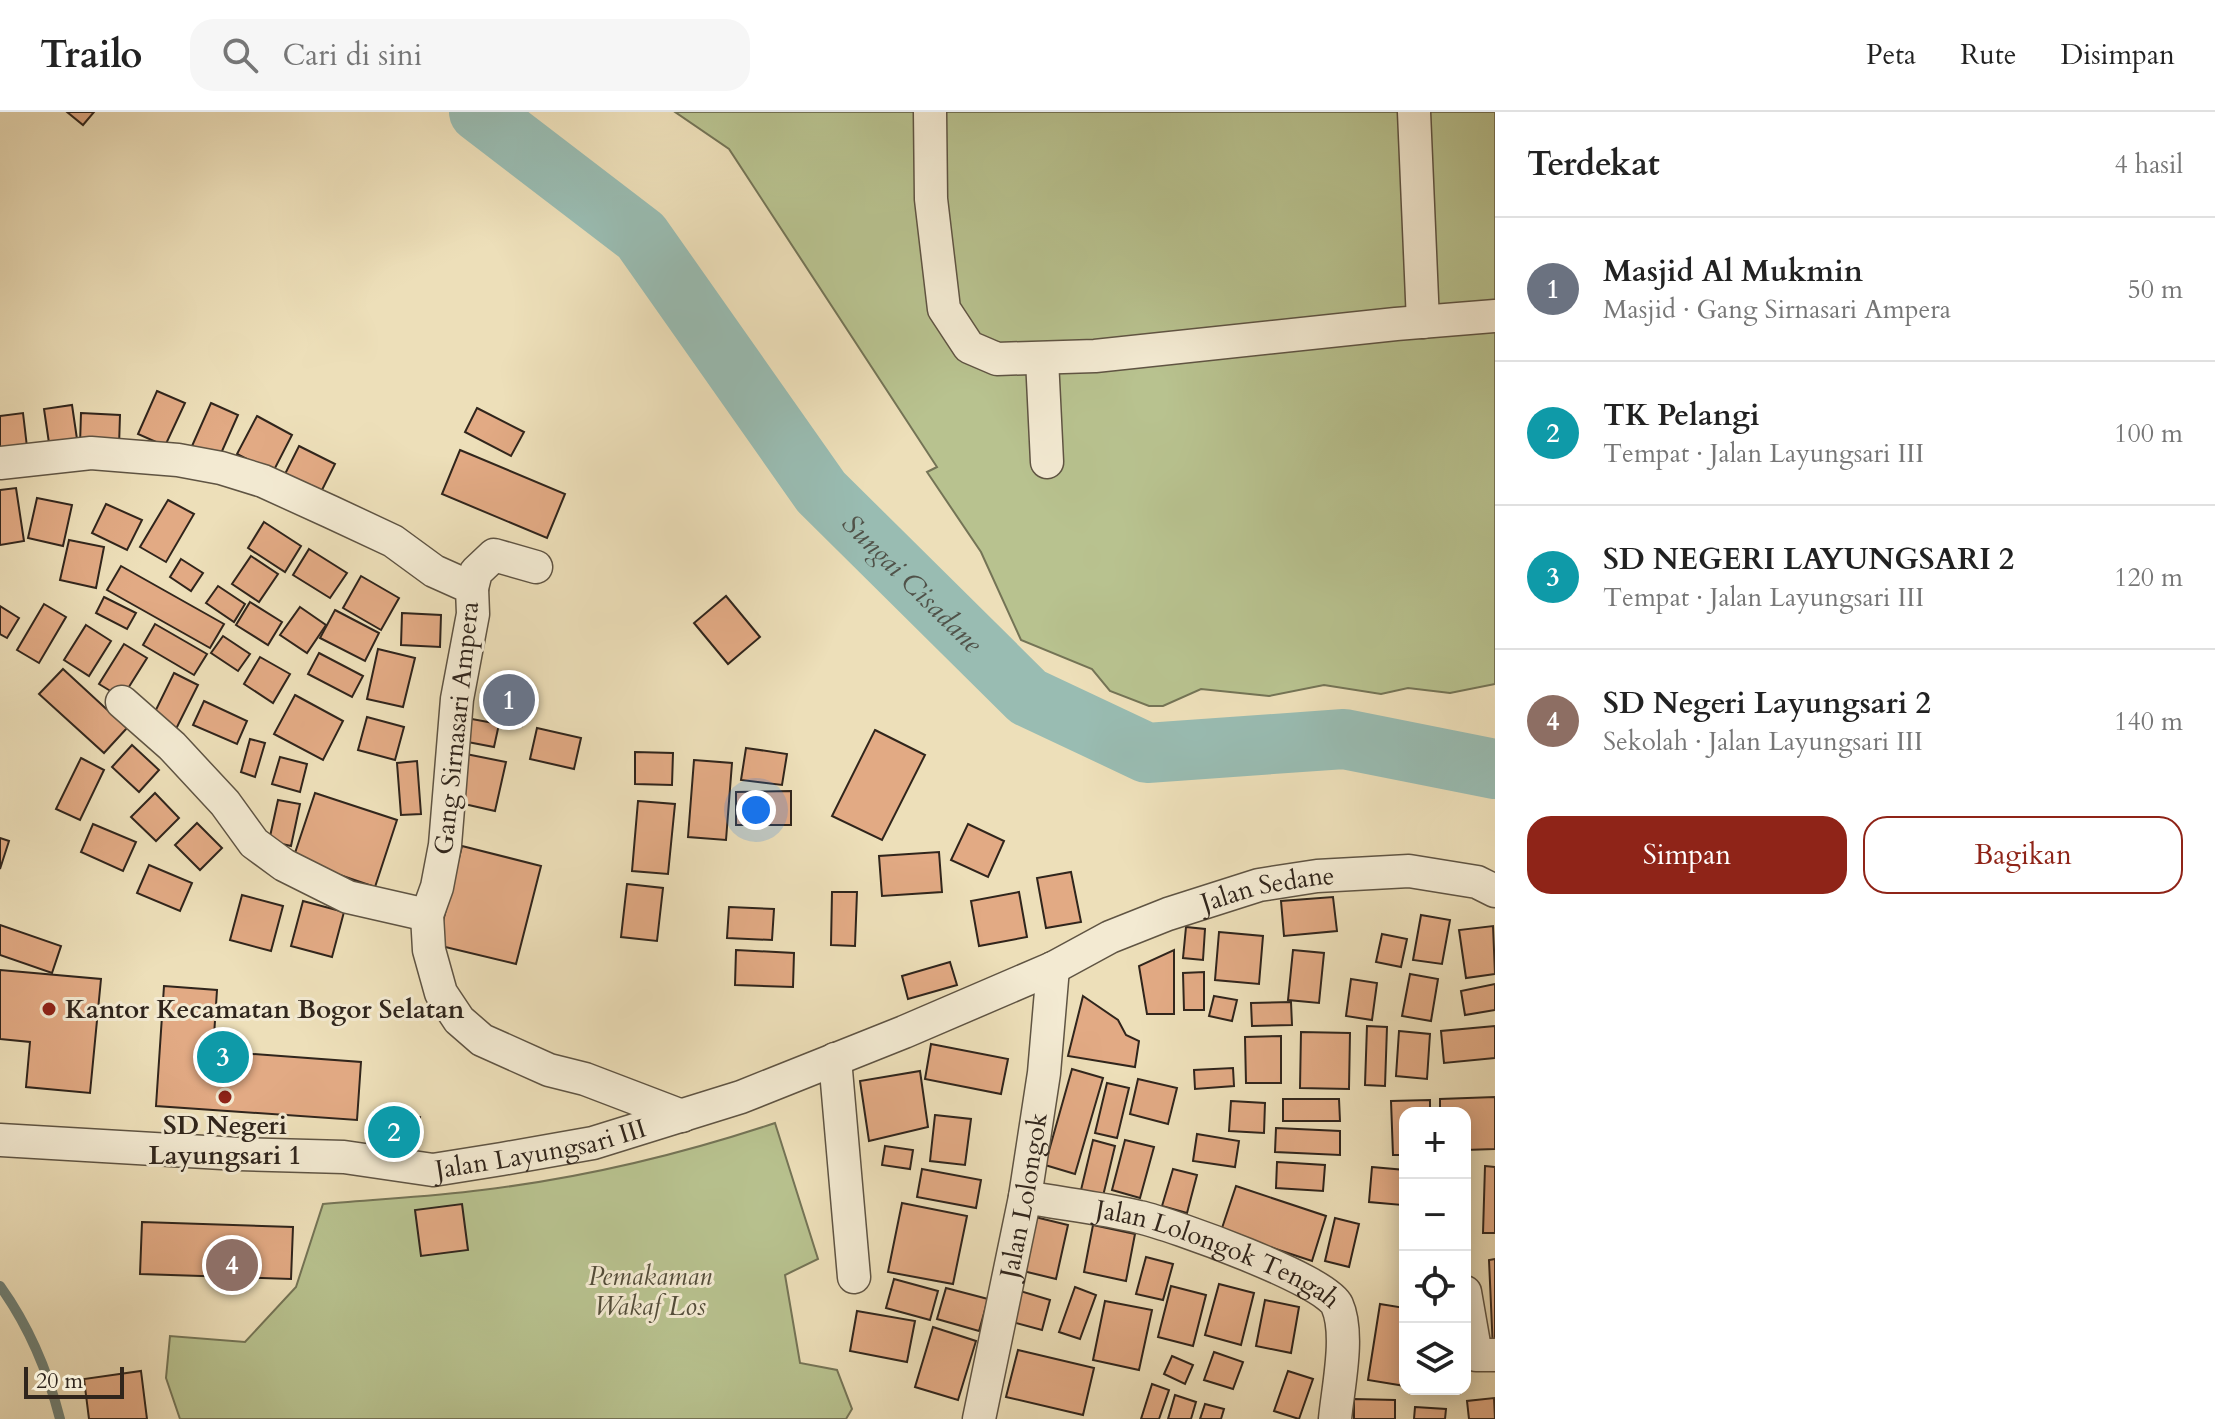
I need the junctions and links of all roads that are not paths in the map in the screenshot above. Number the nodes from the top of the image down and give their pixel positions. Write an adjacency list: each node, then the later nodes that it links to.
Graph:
1 (930, 112): 5 (street)
2 (1414, 112): 4 (street)
3 (1495, 316): 4 (street)
4 (1423, 322): 5 (street)
5 (1042, 359): 6 (street)
6 (1047, 462)
7 (0, 463): 9 (street, Gang Sirnasari Ampera)
8 (536, 567): 9 (street)
9 (472, 588): 12 (street, Gang Sirnasari Ampera)
10 (122, 702): 12 (street)
11 (1495, 891): 13 (street, Jalan Sedane)
12 (427, 915): 15 (street, Gang Sirnasari Ampera)
13 (1053, 968): 14 (street, Jalan Layungsari III); 17 (street, Jalan Lolongok)
14 (835, 1059): 15 (street, Jalan Layungsari III); 18 (street)
15 (682, 1116): 16 (street, Jalan Layungsari III)
16 (0, 1140)
17 (1025, 1197): 21 (street, Jalan Lolongok); 22 (street, Jalan Lolongok Tengah)
18 (854, 1277)
19 (1470, 1323): 20 (street)
20 (1495, 1355)
21 (979, 1419)
22 (1335, 1419)

